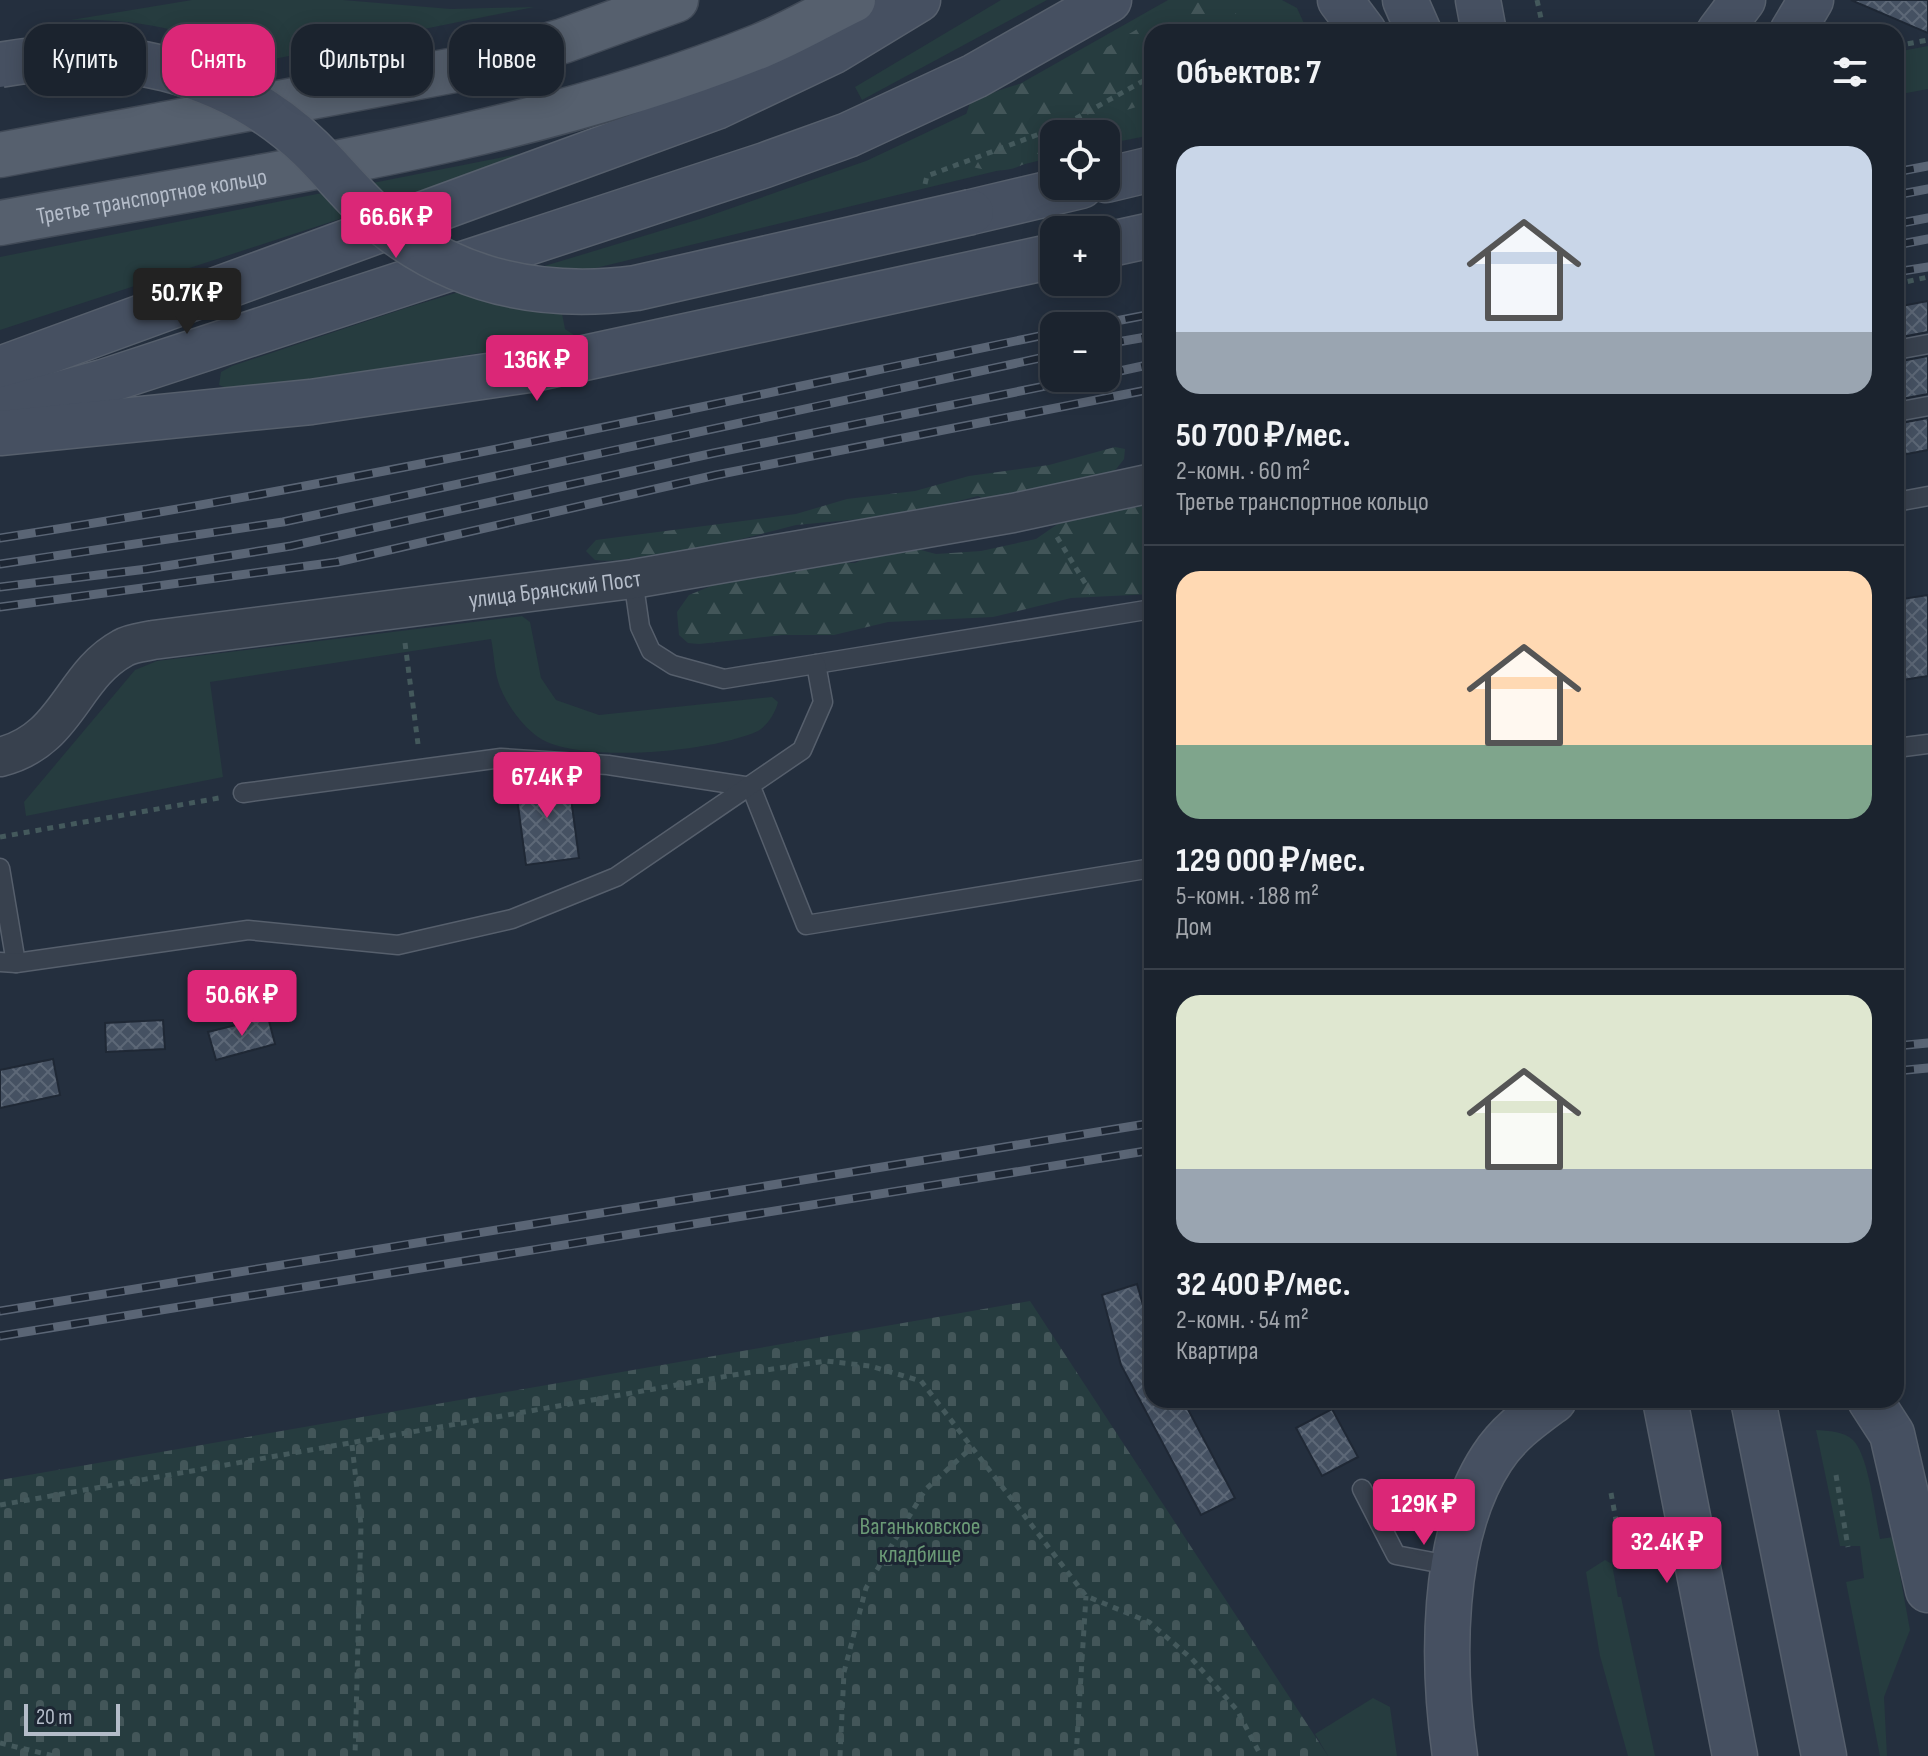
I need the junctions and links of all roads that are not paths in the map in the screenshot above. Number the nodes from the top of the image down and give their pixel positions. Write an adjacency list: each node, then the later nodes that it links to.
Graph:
1 (676, 0): 16 (main road)
2 (853, 0): 20 (main road, Третье транспортное кольцо)
3 (918, 0): 26 (main road)
4 (1109, 0): 28 (main road)
5 (1340, 0): 10 (main road)
6 (1405, 0): 11 (main road)
7 (1478, 0): 12 (main road)
8 (1743, 0): 13 (main road)
9 (1811, 0): 14 (main road)
10 (1358, 24)
11 (1416, 24)
12 (1482, 24)
13 (1725, 24)
14 (1797, 24)
15 (0, 65): 19 (main road, bridge)
16 (0, 155)
17 (1144, 171): 18 (main road)
18 (1120, 177)
19 (1040, 196)
20 (0, 223)
21 (1144, 237): 22 (main road)
22 (1120, 242)
23 (1040, 259): 30 (main road)
24 (1928, 344): 25 (lane)
25 (1904, 348)
26 (0, 369)
27 (1928, 406): 29 (lane)
28 (0, 410)
29 (1904, 410)
30 (0, 433)
31 (1144, 485): 34 (street, улица Брянский Пост)
32 (1928, 496): 33 (lane)
33 (1904, 500)
34 (633, 579): 36 (lane); 39 (street, улица Брянский Пост)
35 (1144, 610): 36 (lane)
36 (816, 664): 40 (lane)
37 (1928, 744): 38 (lane)
38 (1904, 747)
39 (0, 757)
40 (751, 787): 41 (lane); 43 (lane); 44 (lane)
41 (243, 793)
42 (0, 868): 44 (lane)
43 (1144, 869)
44 (8, 962)
45 (1543, 1408): 50 (main road)
46 (1667, 1408): 53 (main road)
47 (1755, 1408): 54 (main road)
48 (1875, 1408): 51 (main road)
49 (1362, 1489): 50 (lane)
50 (1454, 1566): 52 (main road)
51 (1926, 1571)
52 (1455, 1756)
53 (1735, 1756)
54 (1824, 1756)

